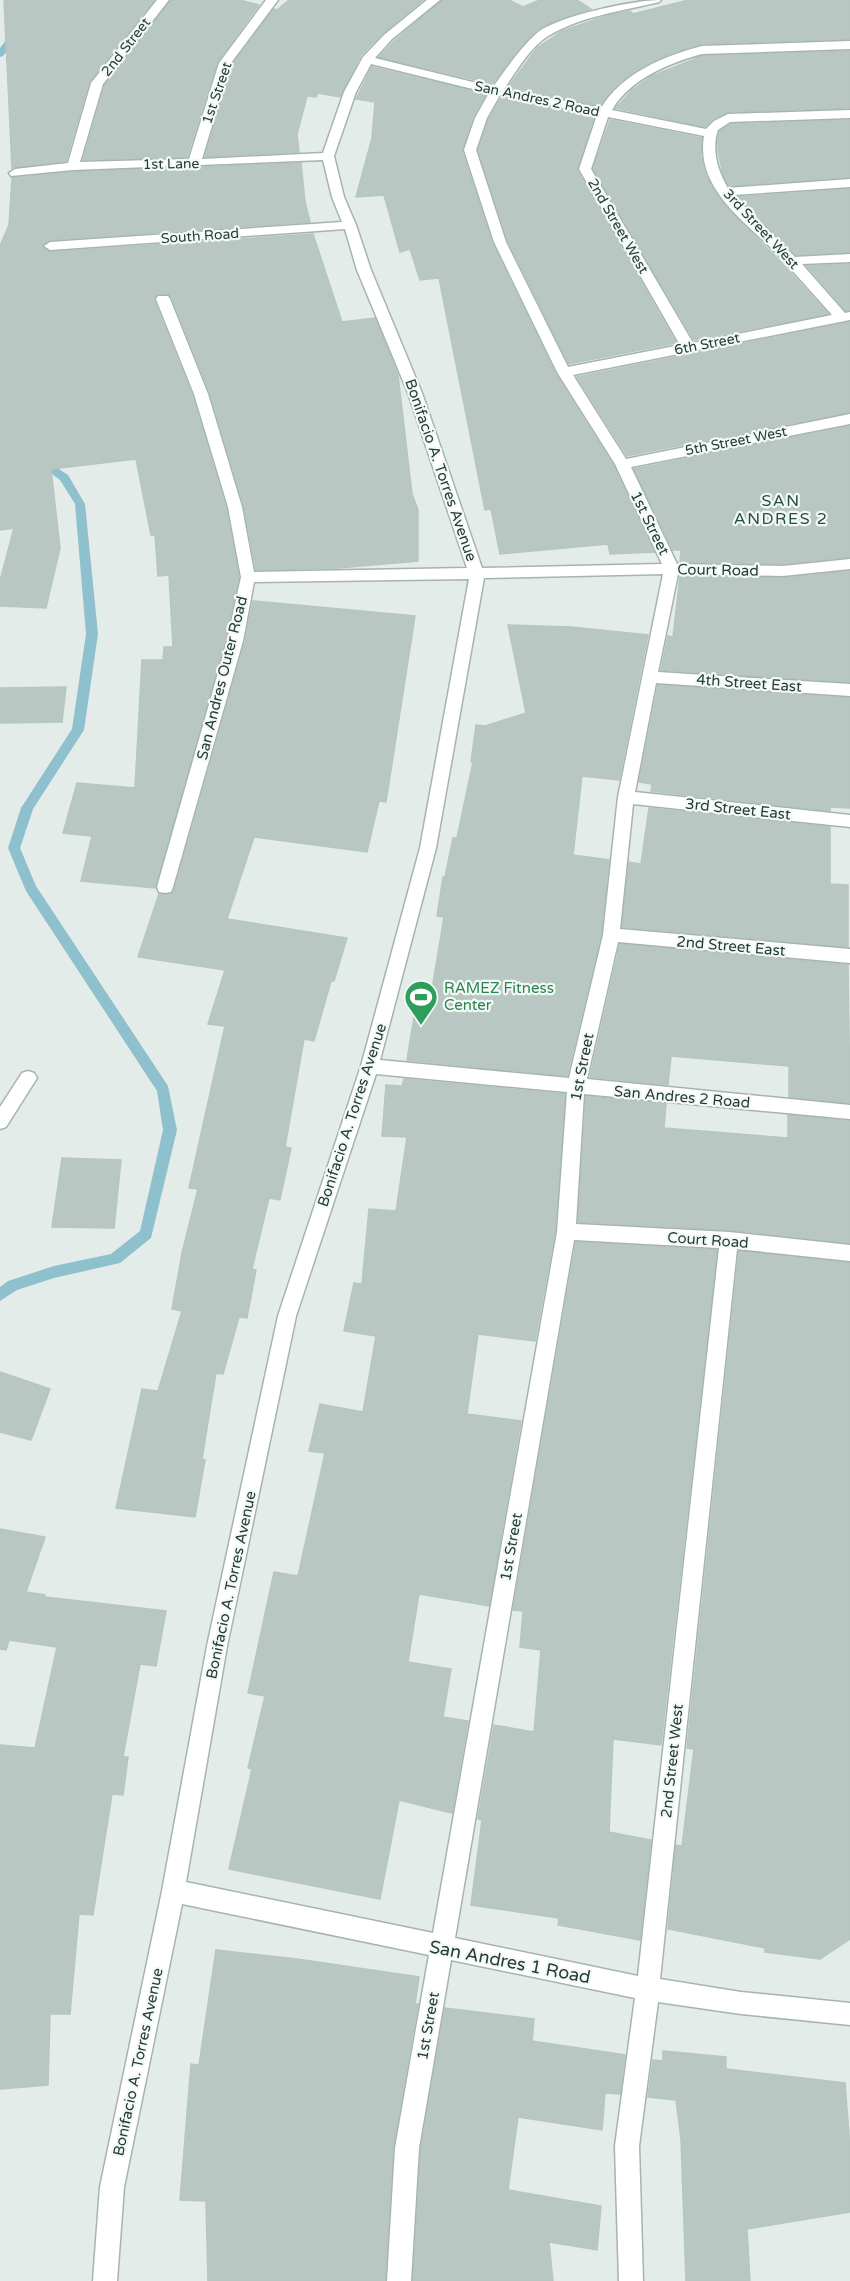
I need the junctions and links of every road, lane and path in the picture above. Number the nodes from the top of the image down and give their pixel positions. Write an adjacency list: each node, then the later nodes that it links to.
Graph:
1 (163, 0): 13 (street, 2nd Street)
2 (272, 0): 12 (street, 1st Street)
3 (655, 0): 7 (street, 1st Street)
4 (426, 1): 6 (street)
5 (850, 45): 8 (street, 2nd Street West)
6 (367, 60): 7 (street, San Andres 2 Road); 11 (street)
7 (496, 91): 8 (street, San Andres 2 Road); 24 (street, 1st Street)
8 (603, 113): 10 (street, San Andres 2 Road); 23 (street, 2nd Street West)
9 (850, 114): 10 (street)
10 (708, 133): 16 (street, 3rd Street West)
11 (328, 156): 12 (street, 1st Lane); 17 (street, Bonifacio A. Torres Avenue)
12 (194, 164): 13 (street, 1st Lane)
13 (73, 166): 14 (street, 1st Lane)
14 (15, 173)
15 (850, 183): 16 (street)
16 (724, 192): 20 (street, 3rd Street West)
17 (351, 225): 18 (street, South Road); 29 (street, Bonifacio A. Torres Avenue)
18 (50, 246)
19 (850, 258): 20 (street)
20 (791, 261): 22 (street, 3rd Street West)
21 (163, 298): 30 (street, San Andres Outer Road)
22 (845, 316): 23 (street, 6th Street)
23 (688, 348): 24 (street, 6th Street)
24 (564, 372): 26 (street, 1st Street)
25 (850, 419): 26 (street, 5th Street West)
26 (622, 464): 28 (street, 1st Street)
27 (850, 564): 28 (street, Court Road)
28 (672, 569): 29 (street, Court Road); 31 (street, 1st Street)
29 (477, 575): 30 (street, Court Road); 38 (street, Bonifacio A. Torres Avenue)
30 (248, 577): 35 (street, San Andres Outer Road)
31 (649, 677): 32 (street, 4th Street East); 33 (street, 1st Street)
32 (850, 690)
33 (626, 797): 34 (street, 3rd Street East); 36 (street, 1st Street)
34 (850, 821)
35 (165, 886)
36 (611, 935): 37 (street, 2nd Street East); 40 (street, 1st Street)
37 (850, 956)
38 (370, 1066): 40 (street, San Andres 2 Road); 46 (street, Bonifacio A. Torres Avenue)
39 (28, 1078): 42 (street)
40 (576, 1087): 41 (street, San Andres 2 Road); 43 (street, 1st Street)
41 (850, 1112)
42 (0, 1122)
43 (566, 1232): 44 (street, Court Road); 47 (street, 1st Street)
44 (729, 1240): 45 (street, Court Road); 48 (street, 2nd Street West)
45 (850, 1253)
46 (173, 1891): 47 (street, San Andres 1 Road); 50 (street, Bonifacio A. Torres Avenue)
47 (442, 1948): 48 (street, San Andres 1 Road); 51 (street, 1st Street)
48 (648, 1989): 49 (street, San Andres 1 Road); 52 (street, 2nd Street West)
49 (850, 2014)
50 (105, 2281)
51 (399, 2281)
52 (631, 2281)

